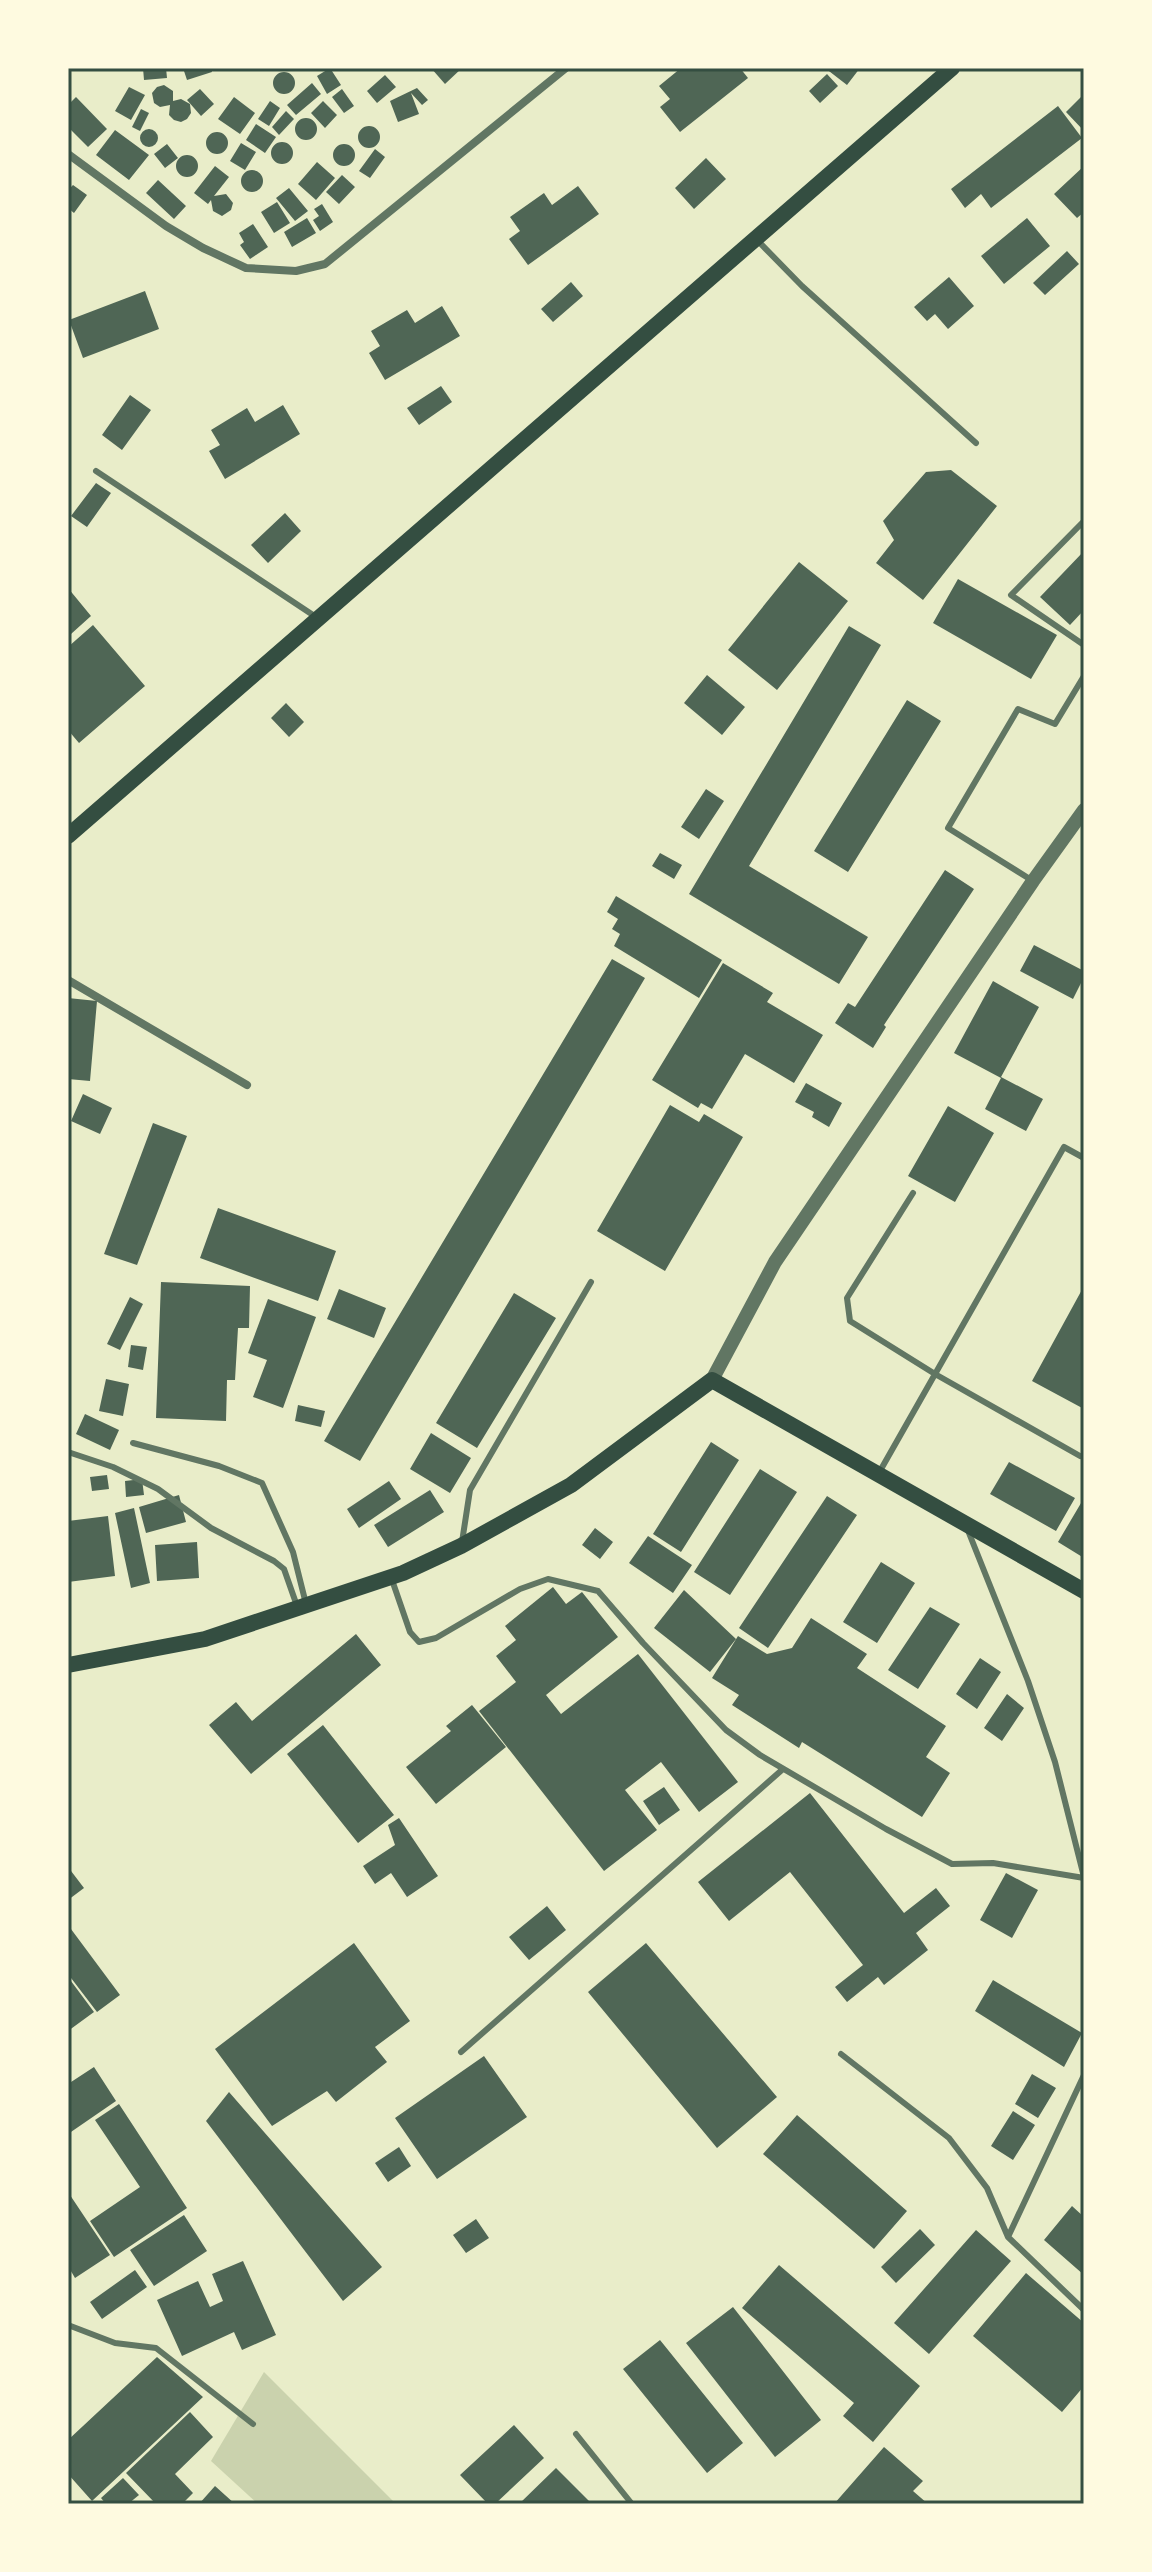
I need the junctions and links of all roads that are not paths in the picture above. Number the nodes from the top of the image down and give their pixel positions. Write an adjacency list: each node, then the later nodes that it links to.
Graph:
1 (566, 68): 3 (street)
2 (952, 68): 4 (main road)
3 (68, 154)
4 (755, 238): 5 (lane); 8 (main road)
5 (976, 443)
6 (96, 471): 8 (lane)
7 (1084, 521): 9 (lane)
8 (318, 618): 12 (main road)
9 (1084, 645)
10 (1084, 676): 13 (lane)
11 (1084, 810): 13 (street)
12 (68, 836)
13 (1033, 881): 20 (street)
14 (68, 980): 15 (street)
15 (247, 1085)
16 (1084, 1158): 19 (lane)
17 (913, 1193): 19 (lane)
18 (591, 1282): 26 (lane)
19 (935, 1374): 23 (lane); 24 (lane)
20 (712, 1380): 24 (main road); 26 (main road)
21 (133, 1443): 29 (lane)
22 (68, 1452): 29 (lane)
23 (1080, 1456)
24 (878, 1474): 25 (main road)
25 (965, 1523): 28 (main road); 32 (lane)
26 (461, 1546): 27 (main road)
27 (391, 1577): 29 (main road); 31 (lane)
28 (1084, 1591)
29 (303, 1608): 30 (main road)
30 (68, 1665)
31 (783, 1769): 32 (lane); 33 (lane)
32 (1084, 1878)
33 (461, 2052)
34 (841, 2054): 36 (lane)
35 (1084, 2075): 36 (lane)
36 (1008, 2237): 37 (lane)
37 (1084, 2310)
38 (68, 2325): 39 (lane)
39 (253, 2424)
40 (576, 2434): 41 (lane)
41 (632, 2504)

